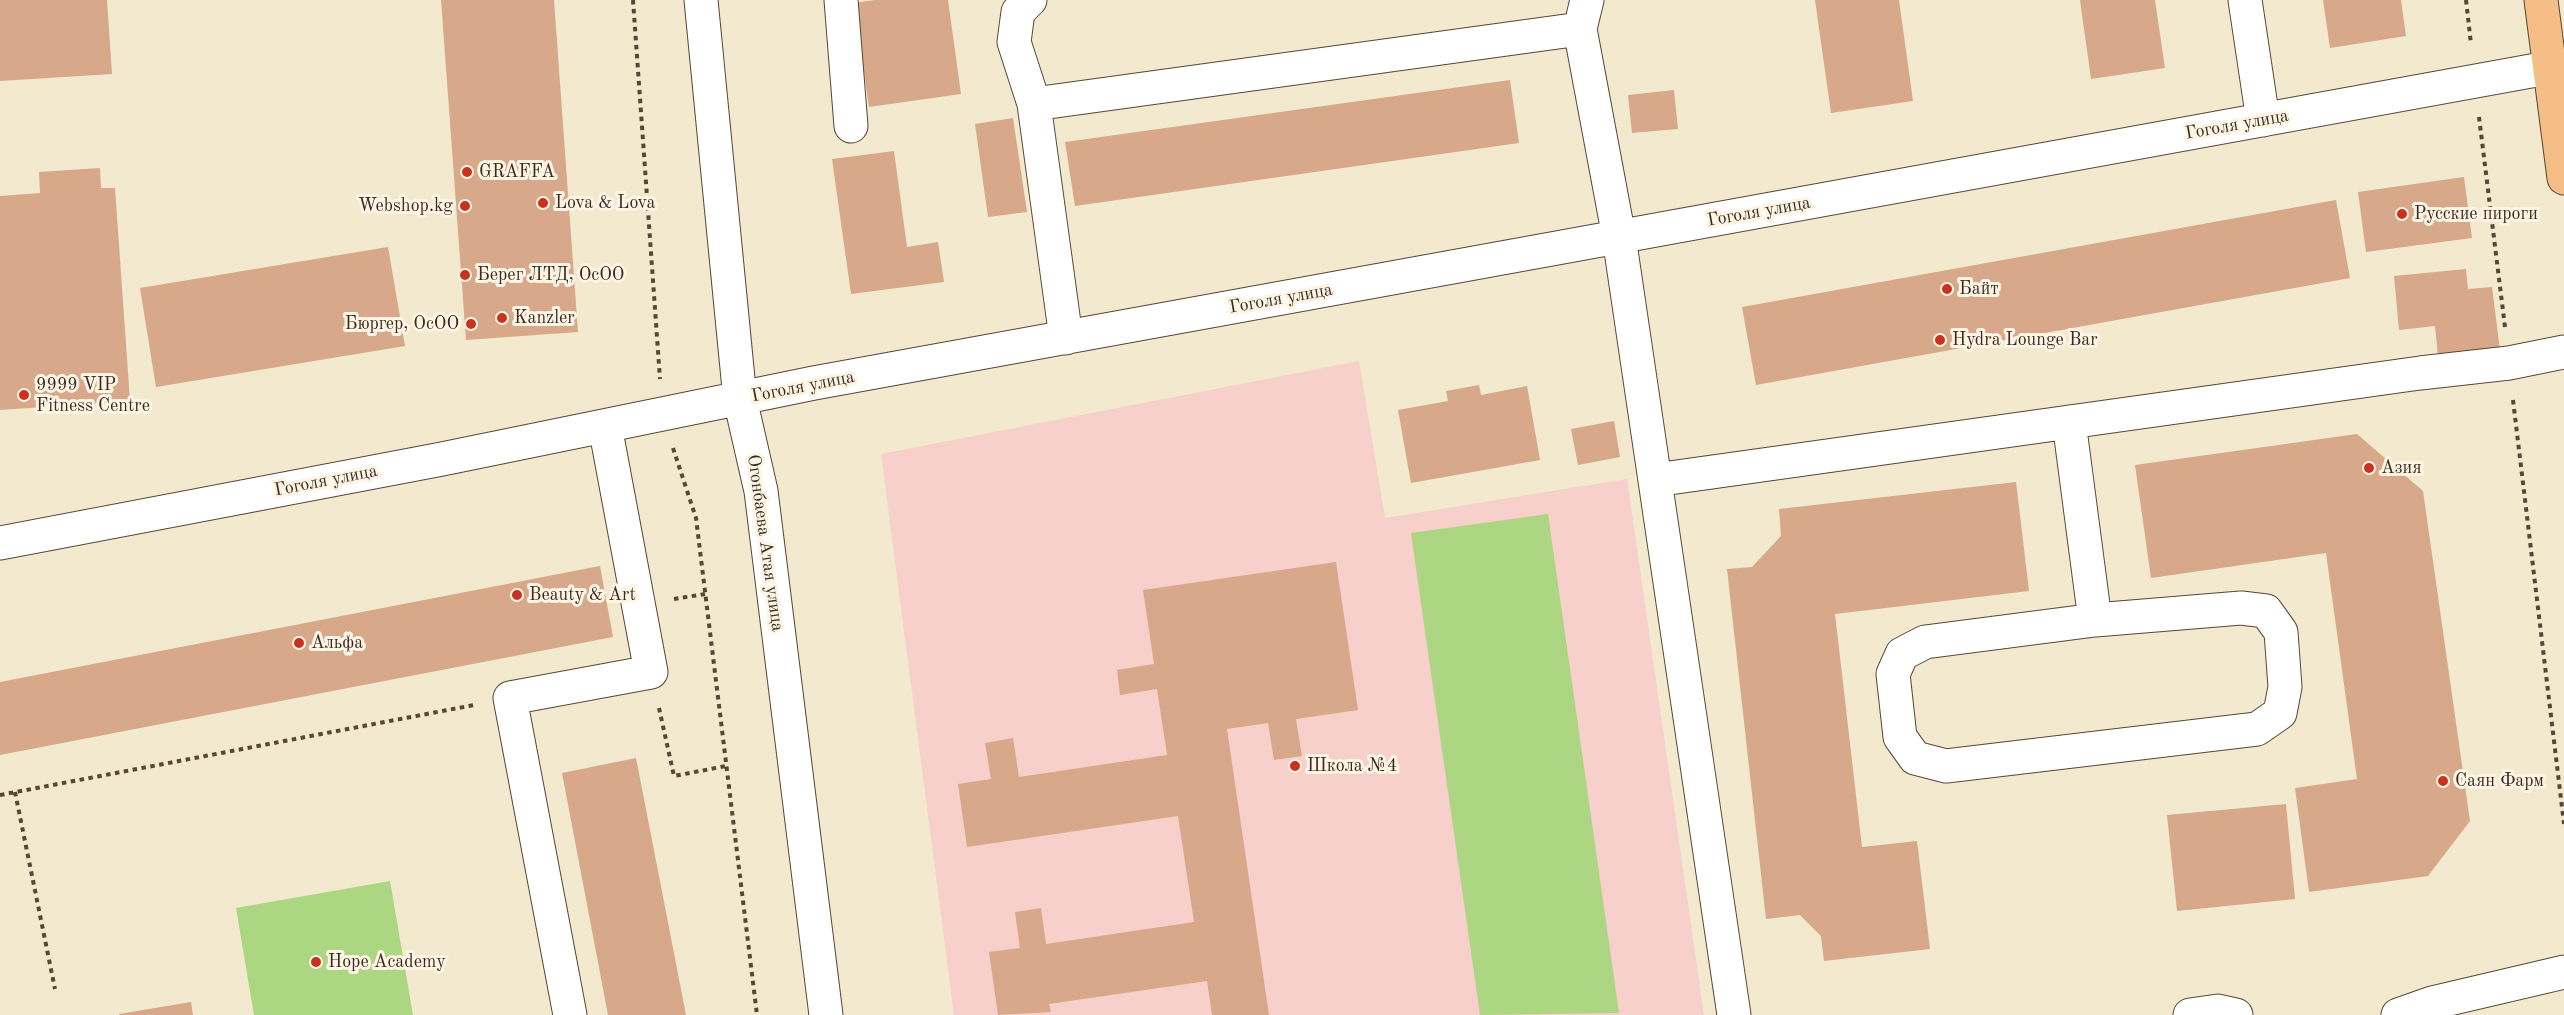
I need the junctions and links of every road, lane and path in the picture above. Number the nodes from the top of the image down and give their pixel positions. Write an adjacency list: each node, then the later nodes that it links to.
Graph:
1 (633, 0): 20 (path)
2 (701, 0): 19 (street, Огонбаева Атая улица)
3 (841, 0): 13 (street)
4 (1030, 0): 11 (street)
5 (2245, 0): 12 (street)
6 (2466, 0): 10 (path)
7 (2541, 0): 9 (main road)
8 (1584, 14): 11 (street); 15 (street)
9 (2557, 66): 10 (street, Гоголя улица); 14 (main road)
10 (2476, 82): 12 (street, Гоголя улица); 18 (path)
11 (1034, 104): 16 (street)
12 (2263, 120): 15 (street, Гоголя улица)
13 (851, 126)
14 (2564, 178)
15 (1620, 237): 16 (street, Гоголя улица); 23 (street)
16 (1066, 338): 19 (street, Гоголя улица)
17 (2564, 352): 18 (street)
18 (2509, 363): 21 (street); 31 (path)
19 (740, 399): 20 (street, Гоголя улица); 37 (street, Огонбаева Атая улица)
20 (663, 414): 22 (street, Гоголя улица); 28 (path)
21 (2069, 422): 23 (street); 25 (street)
22 (605, 426): 24 (street, Гоголя улица); 26 (street)
23 (1655, 480): 38 (street)
24 (0, 543)
25 (2095, 620): 25 (street)
26 (651, 672): 27 (street); 28 (path)
27 (510, 698): 29 (path); 35 (street)
28 (726, 766): 36 (path)
29 (15, 792): 30 (path); 33 (path)
30 (0, 795)
31 (2564, 824)
32 (2564, 972): 34 (street)
33 (55, 989)
34 (2433, 1009): 41 (street)
35 (570, 1015)
36 (757, 1015)
37 (826, 1015)
38 (1734, 1015)
39 (2190, 1015): 40 (street)
40 (2236, 1015)
41 (2398, 1015)

